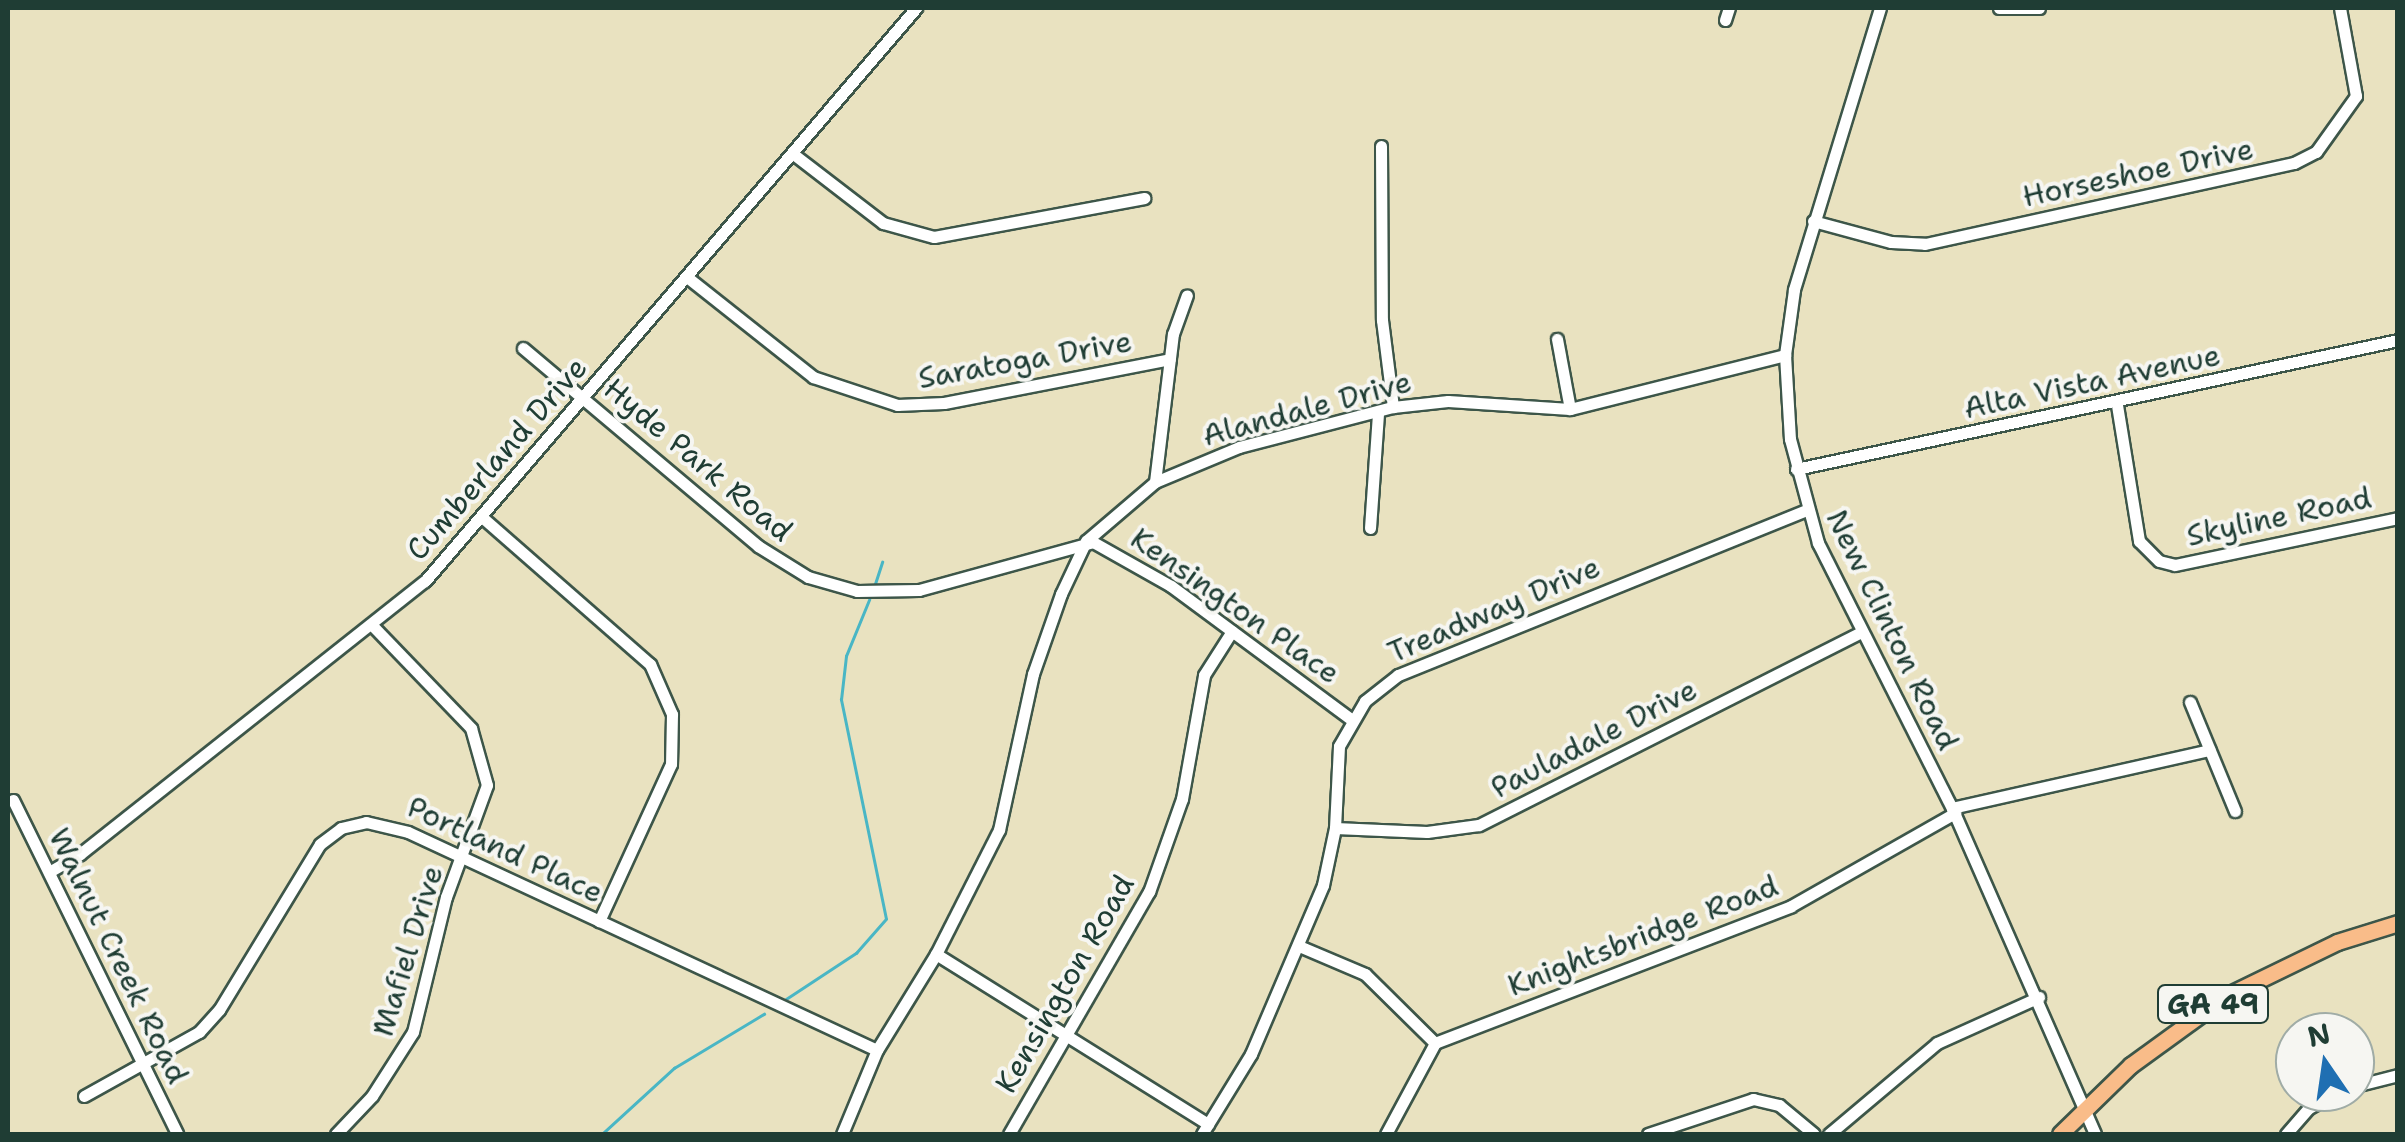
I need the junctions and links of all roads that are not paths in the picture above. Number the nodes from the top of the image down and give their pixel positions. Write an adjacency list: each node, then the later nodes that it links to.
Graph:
1 (916, 8): 7 (street, Cumberland Drive)
2 (1880, 8): 9 (street, New Clinton Road)
3 (1999, 8): 4 (street)
4 (2038, 8)
5 (2340, 8): 9 (street, Horseshoe Drive)
6 (1381, 146): 19 (street)
7 (792, 153): 8 (street); 10 (street, Cumberland Drive)
8 (1144, 198)
9 (1812, 221): 15 (street, New Clinton Road)
10 (687, 277): 16 (street, Saratoga Drive); 17 (street, Cumberland Drive)
11 (1187, 296): 16 (street)
12 (1557, 338): 20 (street)
13 (2398, 340): 18 (street, Alta Vista Avenue)
14 (523, 348): 17 (street, Hyde Park Road)
15 (1785, 355): 20 (street, Alandale Drive); 22 (street, New Clinton Road)
16 (1170, 360): 23 (street)
17 (584, 398): 25 (street, Cumberland Drive); 28 (street, Hyde Park Road)
18 (2117, 404): 22 (street, Alta Vista Avenue); 26 (street, Skyline Road)
19 (1393, 407): 20 (street, Alandale Drive); 21 (street, Alandale Drive)
20 (1570, 409)
21 (1378, 414): 23 (street, Alandale Drive); 27 (street)
22 (1796, 469): 24 (street, New Clinton Road)
23 (1156, 482): 28 (street, Alandale Drive)
24 (1806, 510): 31 (street, New Clinton Road); 33 (street, Treadway Drive)
25 (482, 518): 29 (street, Cumberland Drive); 41 (street)
26 (2398, 518)
27 (1370, 528)
28 (1086, 541): 30 (street, Kensington Place); 44 (street, Alandale Drive)
29 (372, 625): 39 (street, Mafiel Drive); 40 (street, Cumberland Drive)
30 (1232, 631): 33 (street, Kensington Place); 46 (street, Kensington Road)
31 (1861, 632): 36 (street, New Clinton Road); 38 (street, Pauladale Drive)
32 (2190, 702): 34 (street)
33 (1351, 719): 38 (street, Treadway Drive)
34 (2210, 750): 36 (street, Knightsbridge Road); 37 (street)
35 (13, 800): 40 (street, Walnut Creek Road)
36 (1954, 810): 45 (street, New Clinton Road); 47 (street, Knightsbridge Road)
37 (2235, 811)
38 (1336, 828): 43 (street, Treadway Drive)
39 (463, 857): 41 (street, Portland Place); 49 (street, Portland Place); 55 (street, Mafiel Drive)
40 (48, 872): 49 (street, Walnut Creek Road)
41 (598, 921): 48 (street, Portland Place)
42 (2398, 923): 51 (main road, GA 49)
43 (1299, 946): 47 (street); 53 (street, Treadway Drive)
44 (936, 954): 46 (street); 48 (street, Alandale Drive)
45 (2039, 997): 51 (street, New Clinton Road); 61 (street)
46 (1067, 1036): 53 (street); 57 (street, Kensington Road)
47 (1435, 1044): 58 (street)
48 (877, 1050): 56 (street, Alandale Drive)
49 (144, 1066): 50 (street, Portland Place); 54 (street, Walnut Creek Road)
50 (84, 1096)
51 (2084, 1110): 62 (main road, GA 49); 63 (street, New Clinton Road)
52 (2306, 1112): 64 (street)
53 (1205, 1129)
54 (177, 1134)
55 (336, 1134)
56 (842, 1134)
57 (1009, 1134)
58 (1386, 1134)
59 (1648, 1134): 60 (street)
60 (1814, 1134)
61 (1829, 1134)
62 (2060, 1134)
63 (2095, 1134)
64 (2286, 1134)

